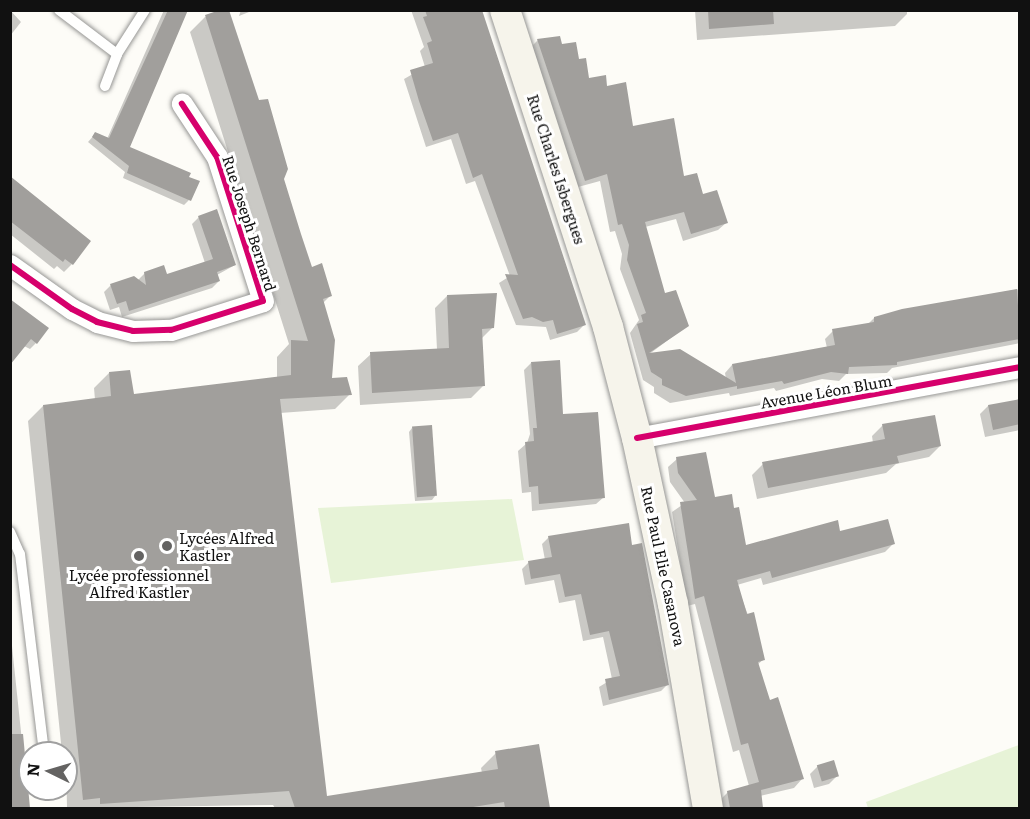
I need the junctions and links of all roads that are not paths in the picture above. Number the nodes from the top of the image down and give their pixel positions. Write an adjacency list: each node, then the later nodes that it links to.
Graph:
1 (58, 10): 4 (lane)
2 (145, 10): 4 (lane)
3 (505, 10): 8 (main road, Rue Charles Isbergues)
4 (117, 54): 5 (lane)
5 (105, 86)
6 (182, 104): 7 (street, Rue Joseph Bernard)
7 (10, 265)
8 (608, 327): 10 (main road, Rue Paul Elie Casanova)
9 (1020, 367): 10 (street, Avenue Léon Blum)
10 (637, 438): 13 (main road, Rue Paul Elie Casanova)
11 (10, 532): 12 (lane)
12 (43, 741)
13 (708, 808)

